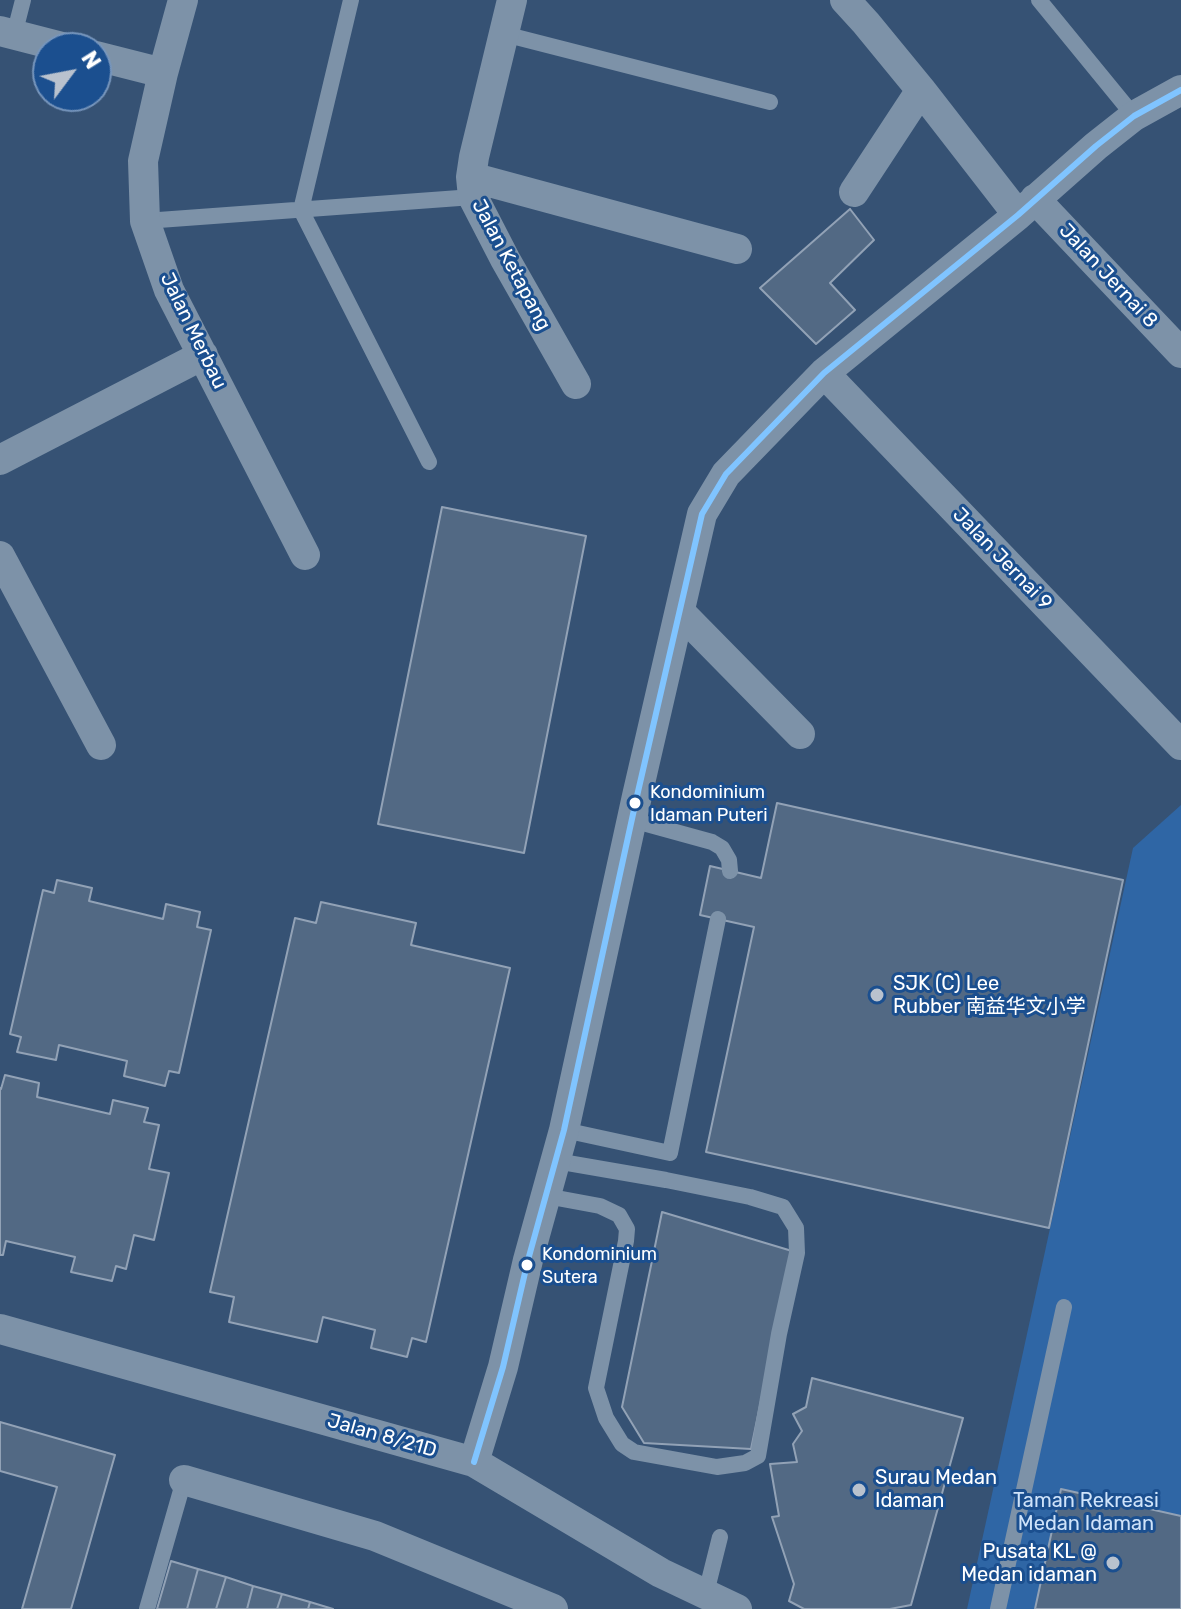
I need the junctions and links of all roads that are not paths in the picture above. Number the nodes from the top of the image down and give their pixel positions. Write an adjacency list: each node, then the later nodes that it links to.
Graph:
1 (23, 0): 7 (lane)
2 (183, 0): 11 (street, Jalan Merbau)
3 (351, 0): 19 (lane)
4 (512, 0): 8 (street, Jalan Ketapang)
5 (845, 0): 12 (street, Jalan Jernai 8)
6 (1039, 0): 15 (lane)
7 (7, 33): 9 (street)
8 (504, 34): 14 (lane); 16 (street, Jalan Ketapang)
9 (32, 39)
10 (112, 60): 11 (street)
11 (163, 73): 20 (street, Jalan Merbau)
12 (921, 90): 17 (street); 18 (street, Jalan Jernai 8)
13 (1181, 90): 15 (street)
14 (770, 102)
15 (1134, 116): 18 (street)
16 (472, 187): 19 (lane); 21 (street); 25 (street, Jalan Ketapang)
17 (854, 192)
18 (1027, 207): 22 (street, Jalan Jernai 8); 24 (street)
19 (301, 210): 20 (lane); 27 (lane)
20 (145, 221): 23 (street, Jalan Merbau)
21 (737, 249)
22 (1181, 353)
23 (203, 355): 26 (street); 28 (street, Jalan Merbau)
24 (824, 373): 30 (street); 33 (street, Jalan Jernai 9)
25 (576, 384)
26 (0, 460)
27 (429, 462)
28 (305, 555)
29 (0, 556): 32 (street)
30 (680, 612): 31 (street); 34 (street)
31 (800, 734)
32 (101, 745)
33 (1181, 745)
34 (632, 820): 35 (lane); 37 (street)
35 (730, 871)
36 (718, 919): 37 (lane)
37 (564, 1130): 38 (street)
38 (556, 1161): 39 (street); 39 (lane)
39 (546, 1196): 42 (street)
40 (1064, 1307): 49 (lane)
41 (0, 1329): 42 (street, Jalan 8/21D)
42 (474, 1462): 45 (street, Jalan 8/21D)
43 (184, 1480): 46 (lane); 47 (street)
44 (720, 1537): 45 (lane)
45 (706, 1593): 48 (street, Jalan 8/21D)
46 (147, 1609)
47 (553, 1609)
48 (737, 1609)
49 (998, 1609)

